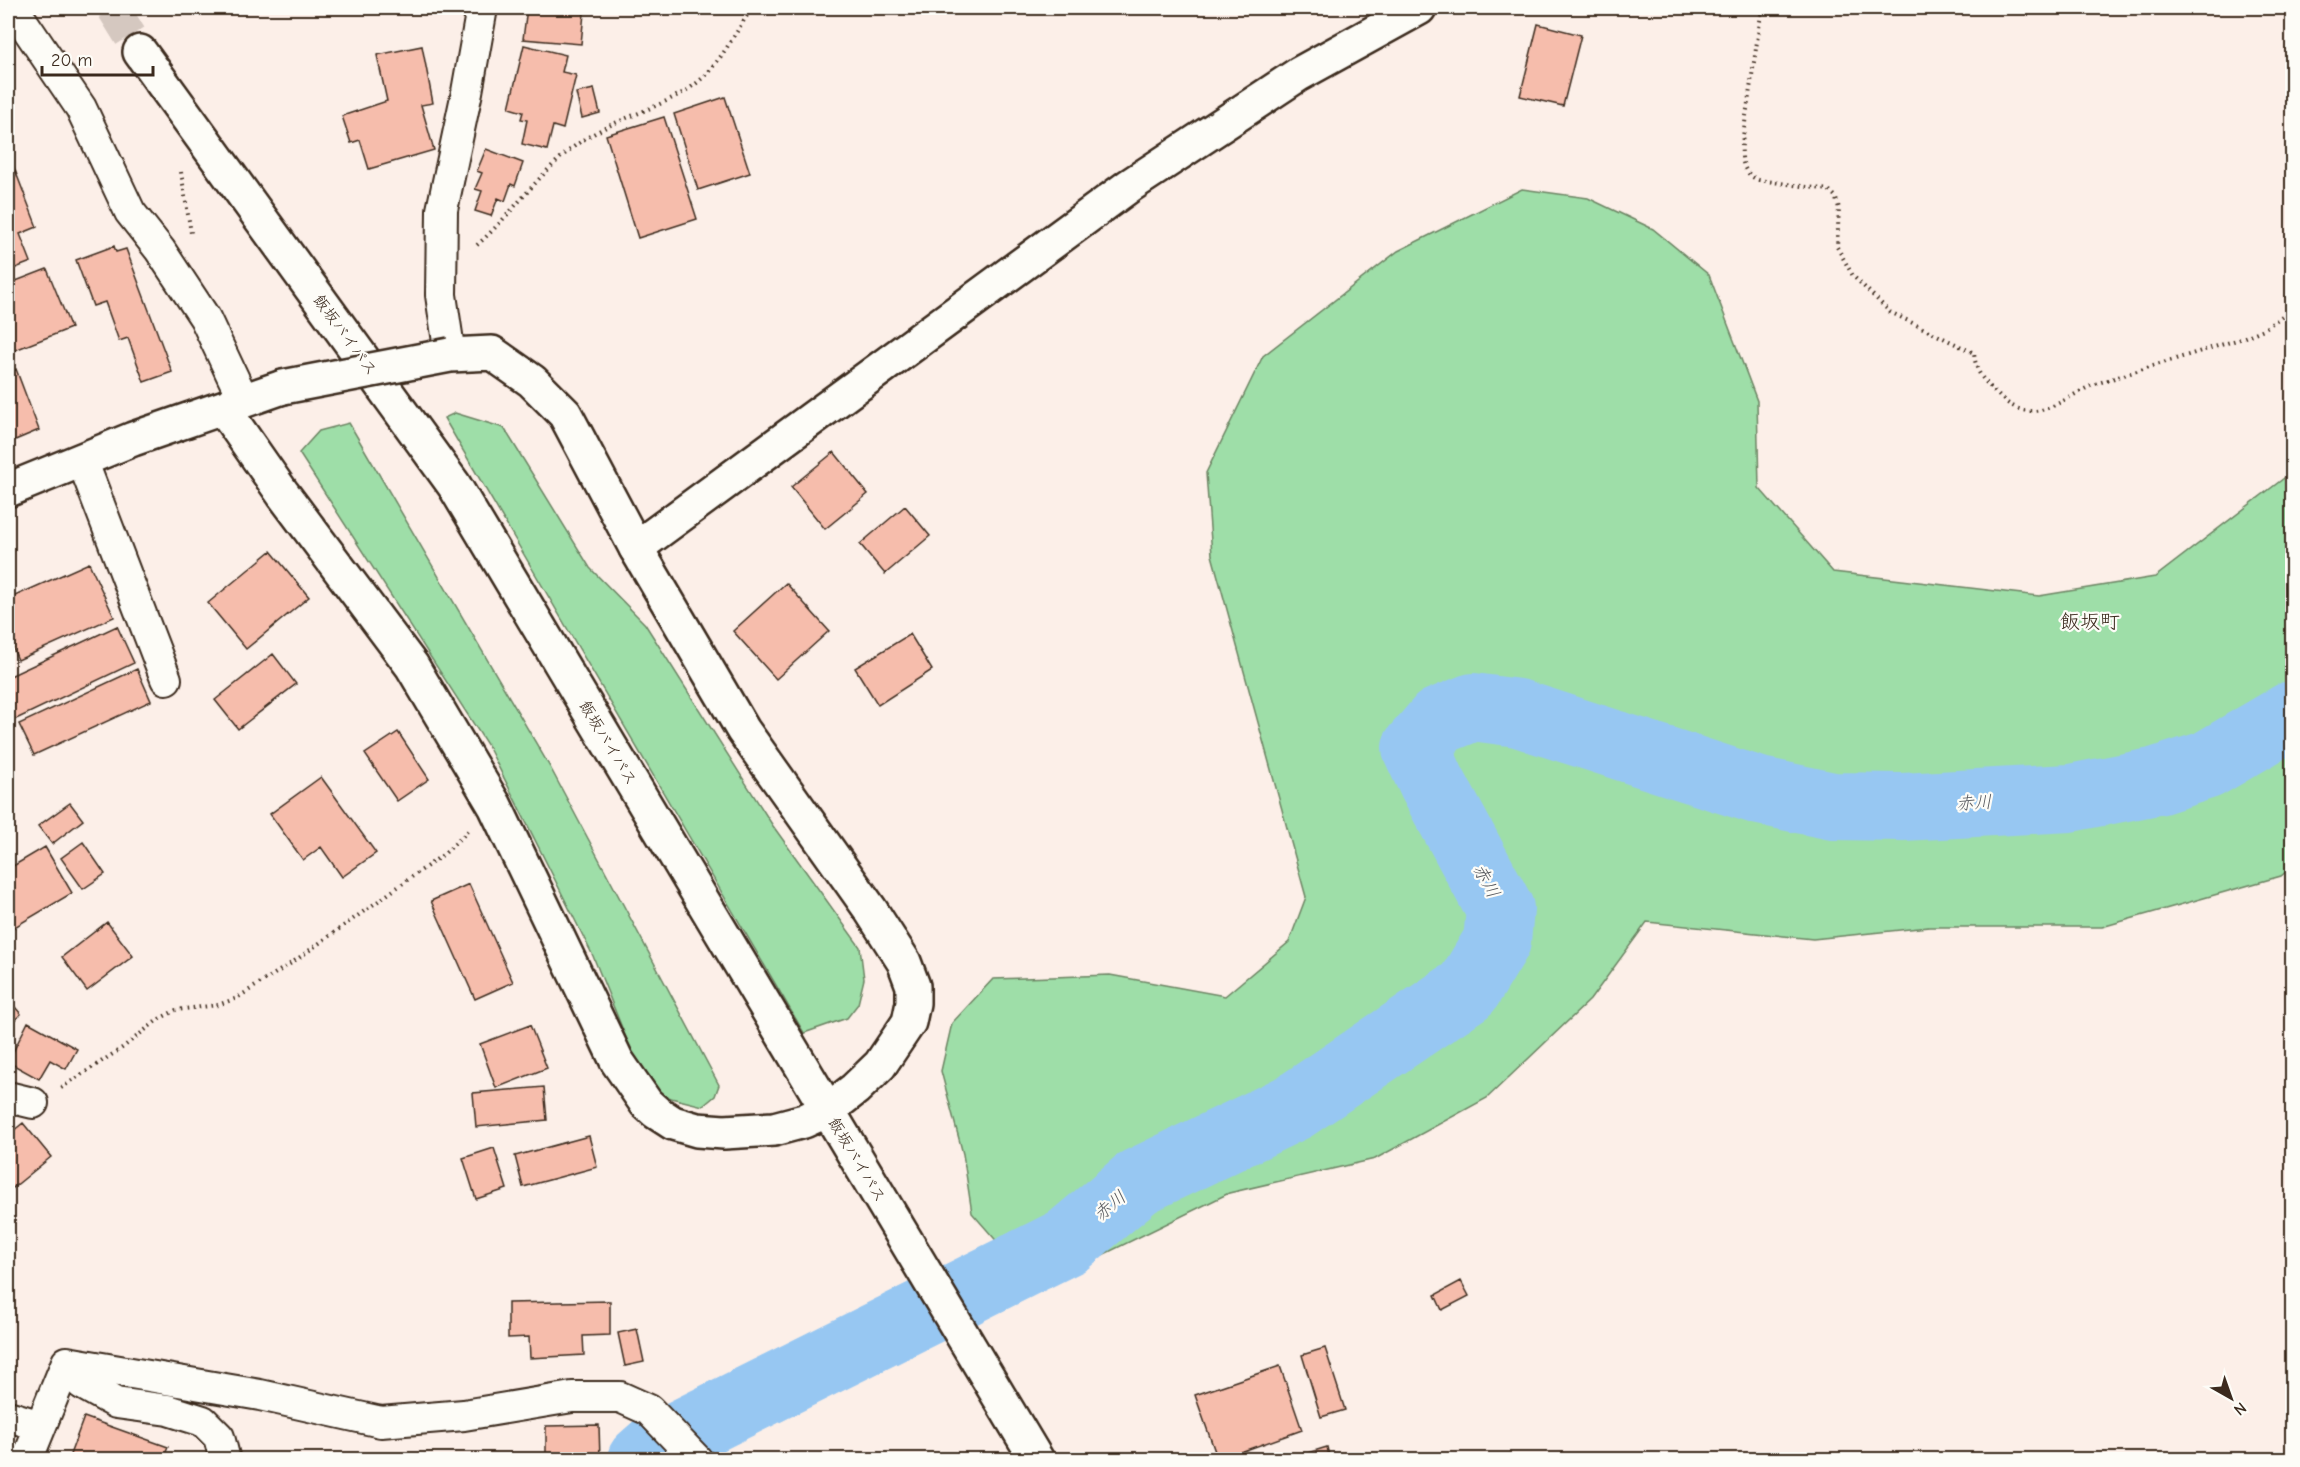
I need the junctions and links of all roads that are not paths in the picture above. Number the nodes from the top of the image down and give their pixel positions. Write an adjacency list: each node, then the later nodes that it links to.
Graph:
1 (482, 8): 5 (street)
2 (1419, 8): 9 (main road)
3 (14, 9): 6 (street)
4 (140, 52): 11 (main road, 飯坂バイパス)
5 (450, 355): 6 (main road, bridge); 9 (main road)
6 (234, 404): 7 (main road); 11 (main road)
7 (82, 460): 8 (main road); 10 (street)
8 (8, 490)
9 (636, 548): 11 (main road)
10 (166, 679)
11 (828, 1110): 18 (main road, 飯坂バイパス)
12 (68, 1362): 14 (street); 16 (street); 17 (street)
13 (8, 1416): 14 (street)
14 (41, 1426): 15 (street)
15 (27, 1460)
16 (225, 1460)
17 (697, 1460)
18 (1037, 1460)

